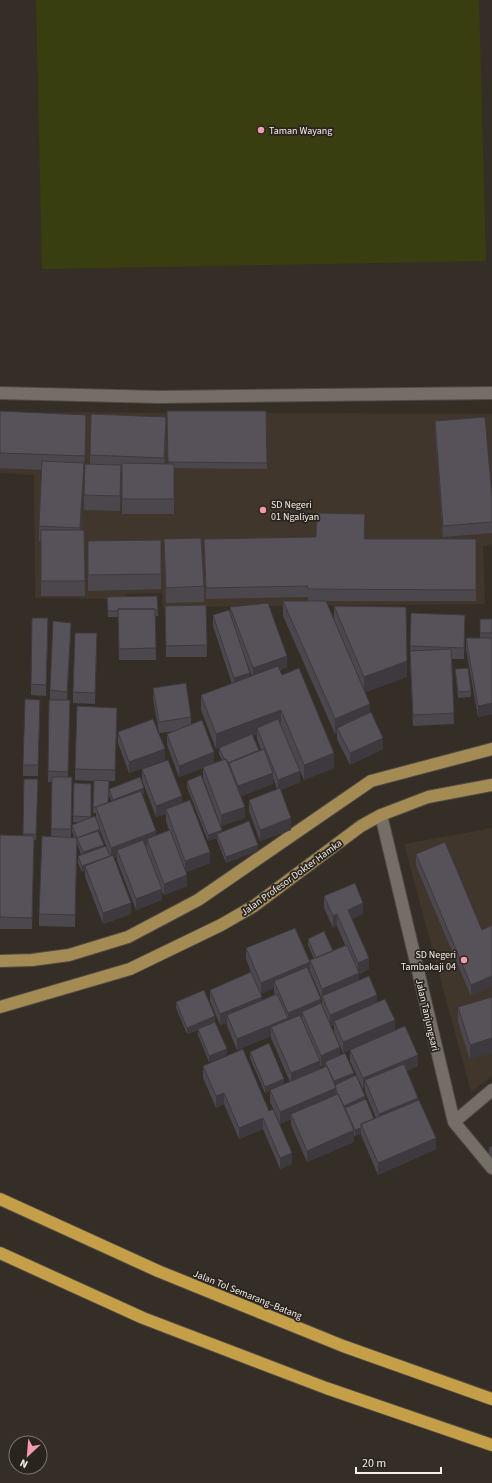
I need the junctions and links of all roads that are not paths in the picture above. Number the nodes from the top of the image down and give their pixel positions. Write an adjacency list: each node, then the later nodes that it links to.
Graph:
1 (0, 393): 2 (street)
2 (492, 393)
3 (492, 749): 6 (main road)
4 (492, 785): 5 (main road, Jalan Profesor Dokter Hamka)
5 (381, 815): 7 (main road, Jalan Profesor Dokter Hamka); 9 (street, Jalan Tanjungsari)
6 (0, 961)
7 (0, 1007)
8 (492, 1090): 9 (street)
9 (454, 1122): 10 (street, Jalan Tanjungsari)
10 (492, 1168)
11 (0, 1199): 13 (highway, Jalan Tol Semarang–Batang)
12 (0, 1253): 14 (highway)
13 (492, 1399)
14 (492, 1445)

